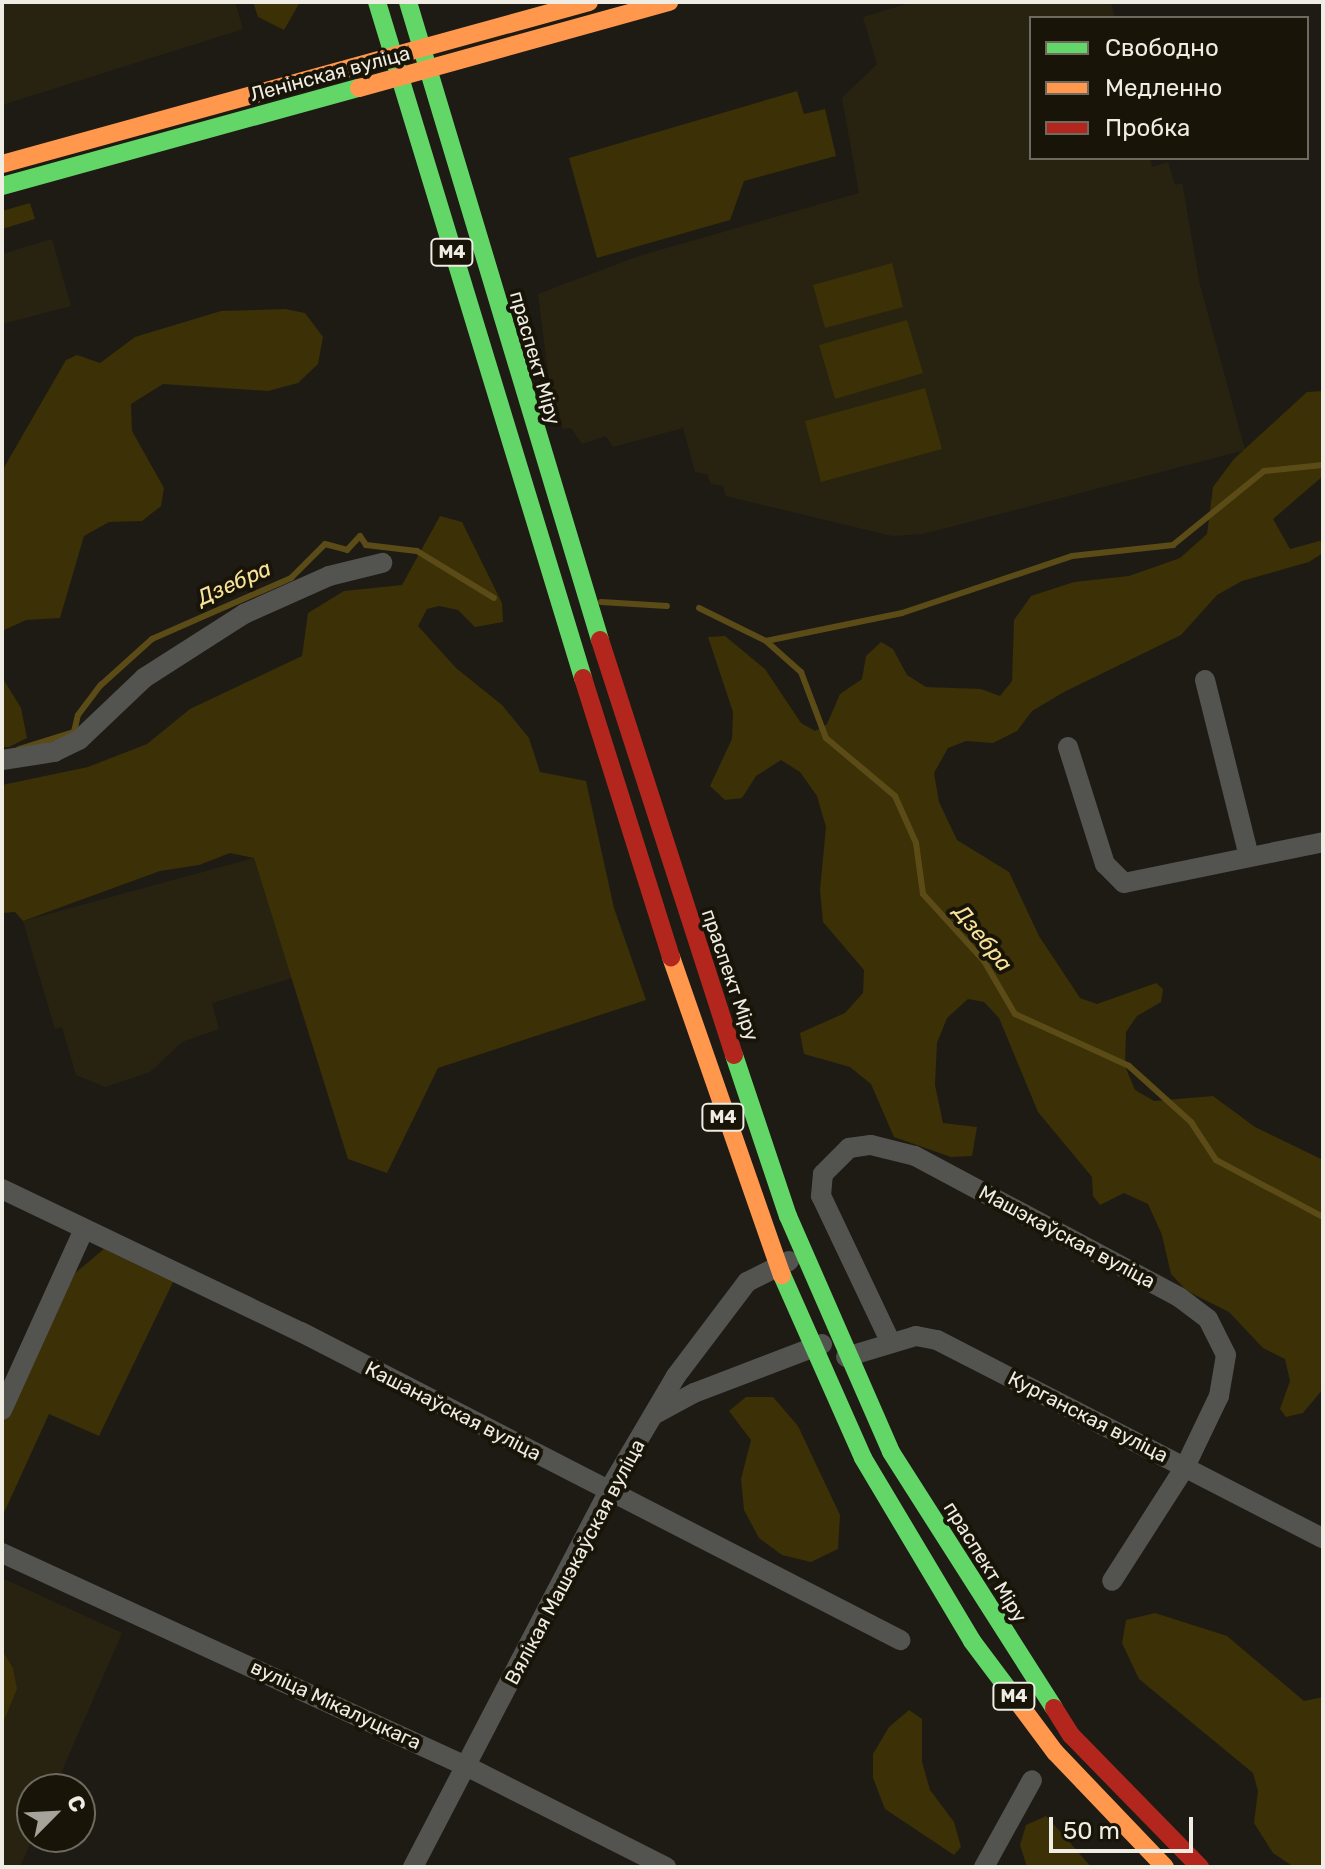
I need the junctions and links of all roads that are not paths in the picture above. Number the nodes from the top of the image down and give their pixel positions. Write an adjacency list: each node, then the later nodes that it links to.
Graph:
1 (377, 2): 6 (main road, М4)
2 (408, 2): 5 (main road, праспект Міру / М4)
3 (589, 2): 5 (main road, Ленінская вуліца)
4 (669, 2): 7 (main road, Ленінская вуліца)
5 (422, 48): 6 (main road, Ленінская вуліца); 7 (main road, праспект Міру / М4)
6 (392, 56): 8 (main road, М4); 9 (main road, Ленінская вуліца)
7 (429, 70): 8 (main road, Ленінская вуліца); 19 (main road, праспект Міру / М4)
8 (399, 79): 10 (main road, Ленінская вуліца); 20 (main road, М4)
9 (2, 164)
10 (2, 186)
11 (382, 563): 14 (street)
12 (1205, 680): 16 (street)
13 (1068, 747): 16 (street)
14 (2, 760)
15 (1323, 842): 16 (street)
16 (1249, 857)
17 (2, 1189): 18 (street, Кашанаўская вуліца)
18 (84, 1229): 27 (street); 30 (street, Кашанаўская вуліца)
19 (804, 1255): 20 (street, Вялікая Машэкаўская вуліца); 21 (main road, праспект Міру / М4)
20 (777, 1264): 23 (main road, М4); 25 (street, Вялікая Машэкаўская вуліца)
21 (837, 1336): 23 (street); 24 (main road, праспект Міру / М4)
22 (890, 1341): 24 (street, Курганская вуліца); 29 (street, Курганская вуліца); 29 (street, Машэкаўская вуліца)
23 (814, 1349): 26 (street); 40 (main road, М4)
24 (846, 1357): 41 (main road, праспект Міру / М4)
25 (676, 1376): 26 (street); 28 (street, Вялікая Машэкаўская вуліца)
26 (694, 1393): 28 (street)
27 (2, 1410)
28 (657, 1413): 30 (street, Вялікая Машэкаўская вуліца)
29 (1185, 1467): 31 (street, Курганская вуліца); 33 (street, Машэкаўская вуліца)
30 (610, 1488): 34 (street, Кашанаўская вуліца); 35 (street, Вялікая Машэкаўская вуліца)
31 (1323, 1538)
32 (2, 1553): 35 (street, вуліца Мікалуцкага)
33 (1112, 1581)
34 (900, 1640)
35 (468, 1767): 37 (street, Вялікая Машэкаўская вуліца); 38 (street, вуліца Мікалуцкага)
36 (1032, 1780): 39 (street)
37 (413, 1867)
38 (666, 1867)
39 (984, 1867)
40 (1165, 1867)
41 (1200, 1867)

